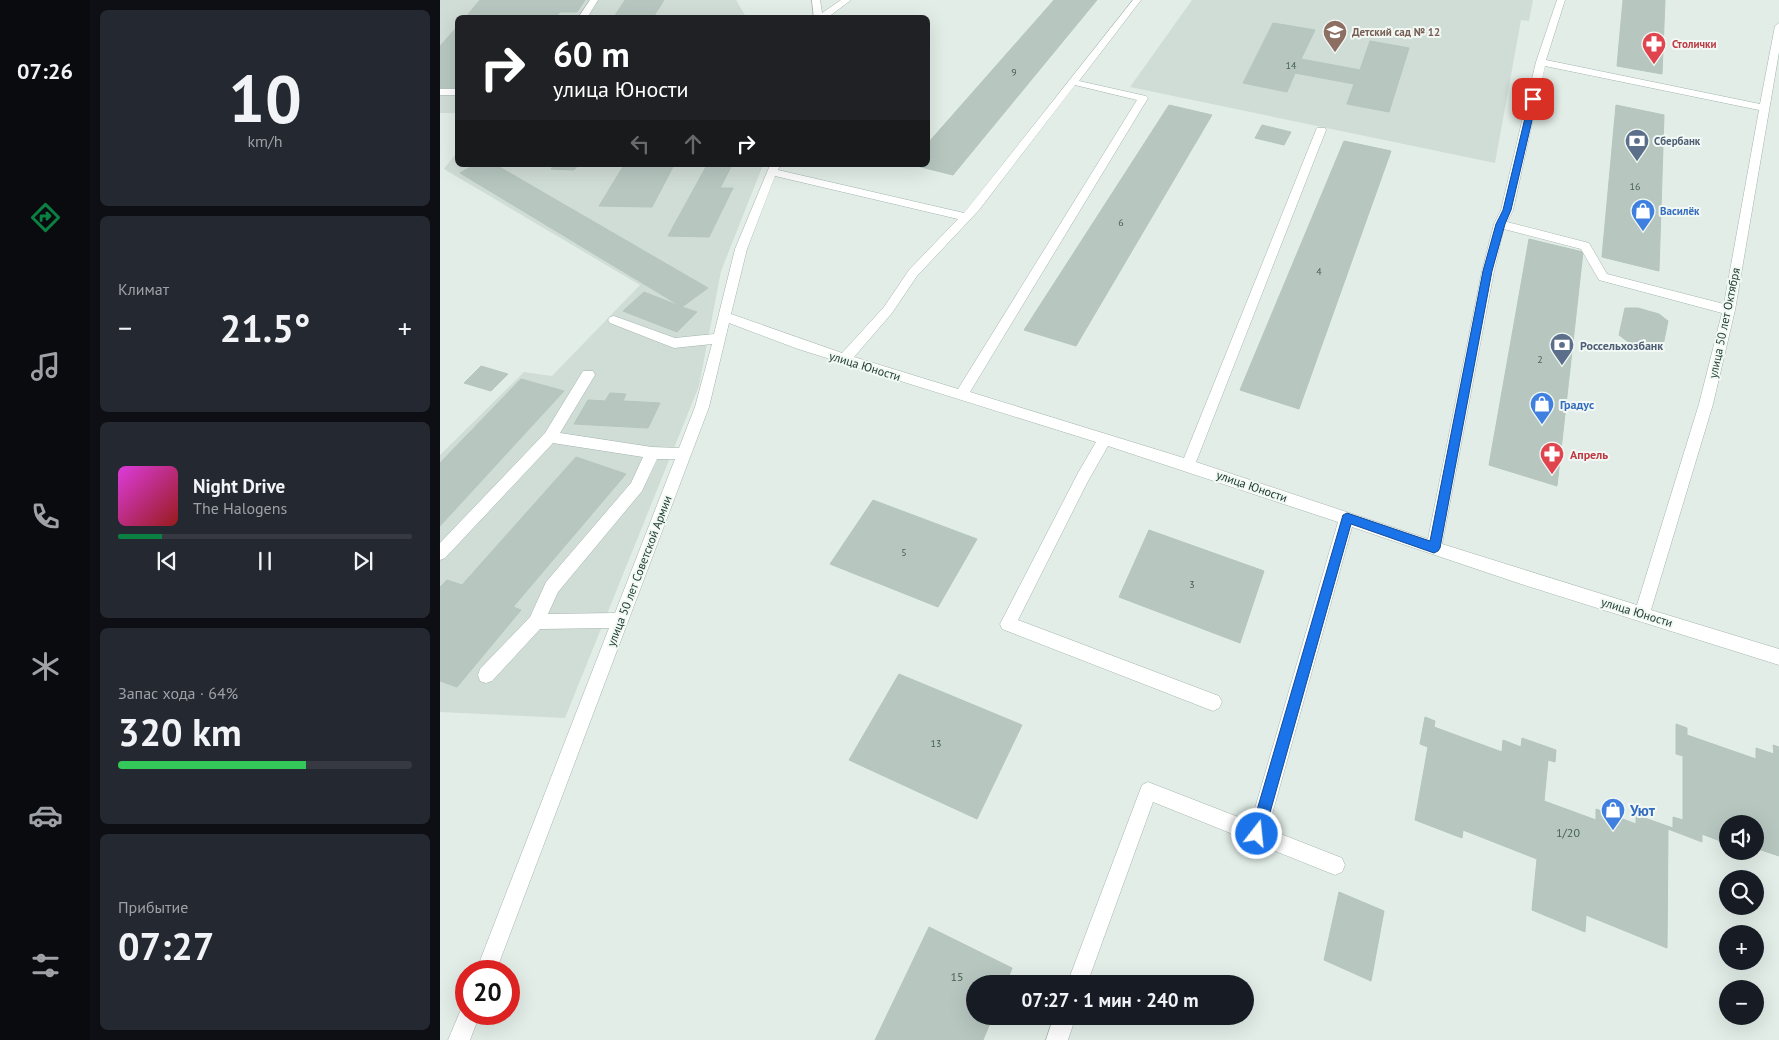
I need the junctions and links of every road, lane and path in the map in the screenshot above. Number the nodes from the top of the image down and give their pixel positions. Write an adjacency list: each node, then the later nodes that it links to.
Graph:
1 (594, 0): 6 (street)
2 (816, 0): 7 (street)
3 (847, 0): 8 (street)
4 (1137, 0): 11 (street)
5 (1561, 0): 10 (street)
6 (584, 15)
7 (818, 15)
8 (824, 15)
9 (1778, 33): 14 (street, улица 50 лет Октября)
10 (1542, 62): 14 (street); 18 (street)
11 (1073, 82): 17 (street); 25 (street)
12 (440, 92): 13 (street)
13 (455, 92)
14 (1765, 108): 19 (street, улица 50 лет Октября)
15 (1321, 130): 30 (street)
16 (773, 169): 17 (street); 20 (street, улица 50 лет Советской Армии)
17 (966, 217): 23 (street)
18 (1500, 224): 19 (street); 32 (street)
19 (1729, 310): 34 (street, улица 50 лет Октября)
20 (725, 317): 22 (street, улица 50 лет Советской Армии); 23 (street, улица Юности)
21 (614, 320): 22 (street)
22 (720, 338): 29 (street, улица 50 лет Советской Армии)
23 (845, 359): 25 (street, улица Юности)
24 (588, 374): 26 (street)
25 (961, 395): 27 (street, улица Юности)
26 (550, 437): 28 (street); 33 (street)
27 (1105, 439): 30 (street, улица Юности); 39 (street)
28 (652, 453): 29 (street); 36 (street)
29 (684, 454): 35 (street, улица 50 лет Советской Армии)
30 (1188, 464): 31 (street, улица Юности)
31 (1347, 518): 32 (street, улица Юности); 40 (street)
32 (1434, 548): 34 (street, улица Юности)
33 (440, 553)
34 (1642, 614): 37 (street, улица Юности)
35 (620, 620): 36 (street); 42 (street, улица 50 лет Советской Армии)
36 (536, 622): 38 (street)
37 (1779, 657)
38 (486, 675)
39 (1213, 702)
40 (1257, 834): 41 (street); 43 (street)
41 (1335, 865)
42 (490, 960)
43 (1080, 975)
44 (465, 1025): 46 (street)
45 (1062, 1025): 47 (street)
46 (459, 1040)
47 (1057, 1040)

